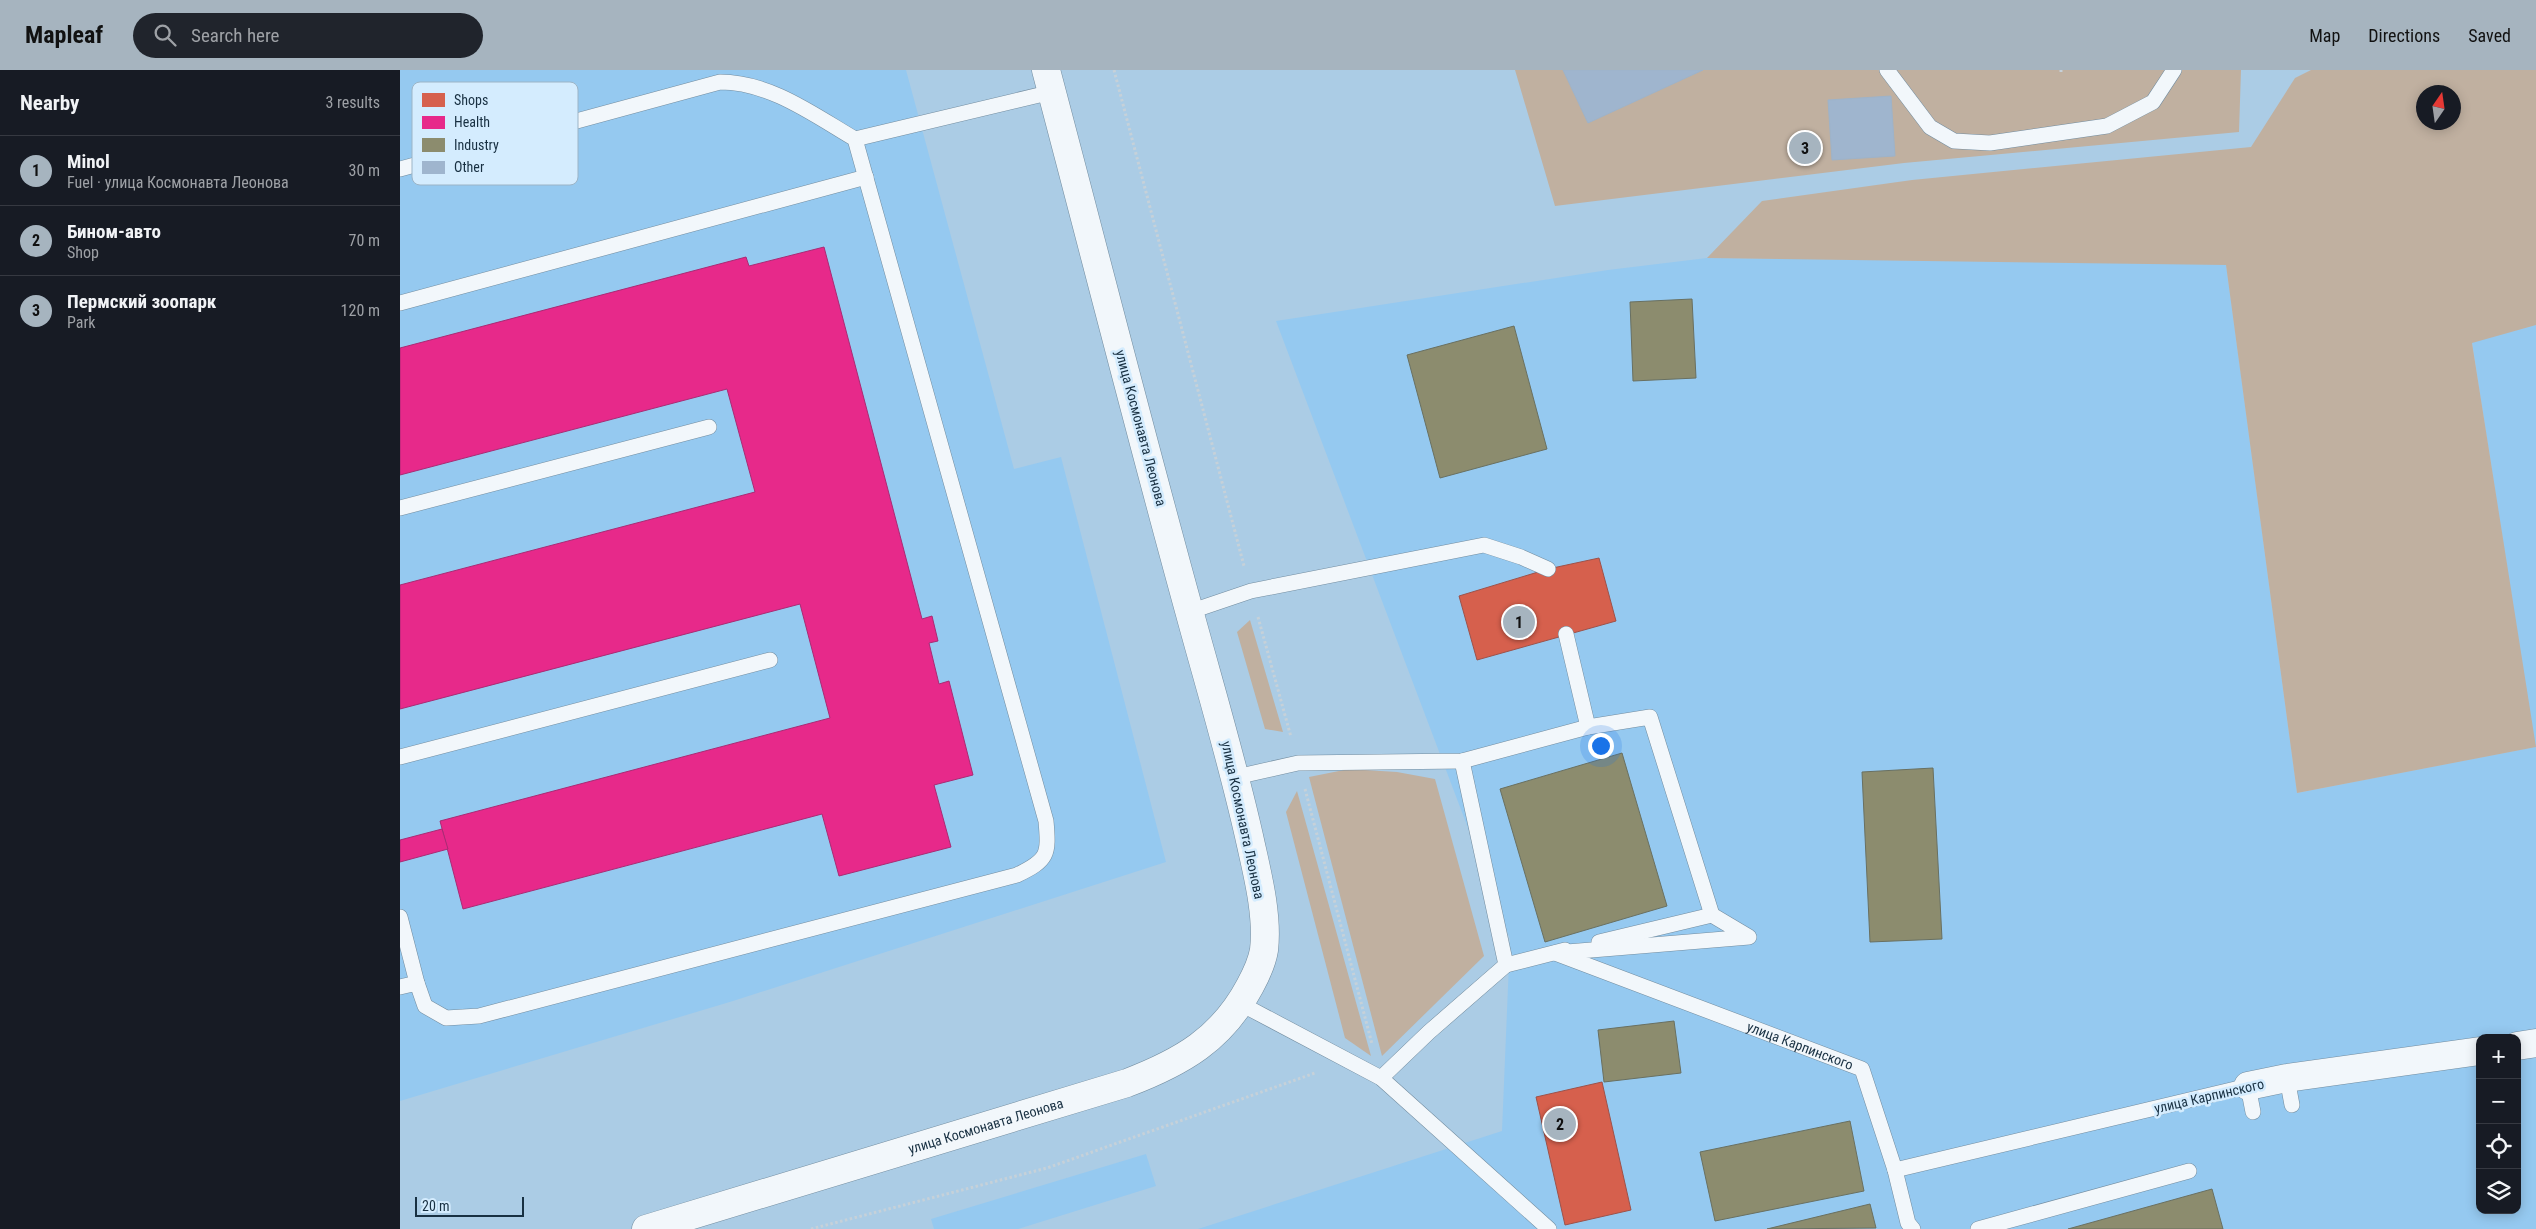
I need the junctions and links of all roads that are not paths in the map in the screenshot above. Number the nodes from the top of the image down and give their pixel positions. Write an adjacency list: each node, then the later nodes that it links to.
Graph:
1 (1887, 70): 2 (lane)
2 (2174, 70)
3 (1049, 81): 5 (lane); 11 (main road, улица Космонавта Леонова)
4 (578, 121): 5 (lane)
5 (855, 139): 6 (lane)
6 (866, 177): 7 (lane); 22 (lane)
7 (400, 303)
8 (708, 427): 9 (lane)
9 (400, 508)
10 (1548, 569): 11 (lane)
11 (1189, 612): 17 (main road, улица Космонавта Леонова)
12 (1566, 634): 14 (lane)
13 (770, 660): 15 (lane)
14 (1588, 727): 16 (lane); 18 (lane)
15 (400, 757)
16 (1462, 761): 17 (lane); 21 (lane)
17 (1236, 777): 24 (main road, улица Космонавта Леонова)
18 (1712, 914): 20 (lane); 20 (lane)
19 (400, 917): 22 (lane)
20 (1555, 953): 21 (lane); 32 (lane, улица Карпинского)
21 (1506, 965): 28 (lane)
22 (418, 983): 23 (lane)
23 (400, 987)
24 (1241, 1004): 28 (lane); 35 (main road, улица Космонавта Леонова)
25 (2536, 1043): 26 (main road)
26 (2521, 1045)
27 (2476, 1052): 29 (main road, улица Карпинского)
28 (1382, 1078): 36 (lane)
29 (2286, 1078): 30 (main road, улица Карпинского); 31 (lane)
30 (2251, 1099): 32 (lane, улица Карпинского)
31 (2292, 1105)
32 (1895, 1170): 34 (lane)
33 (2189, 1171): 37 (lane)
34 (1908, 1227)
35 (646, 1229)
36 (1549, 1229)
37 (1978, 1229)

